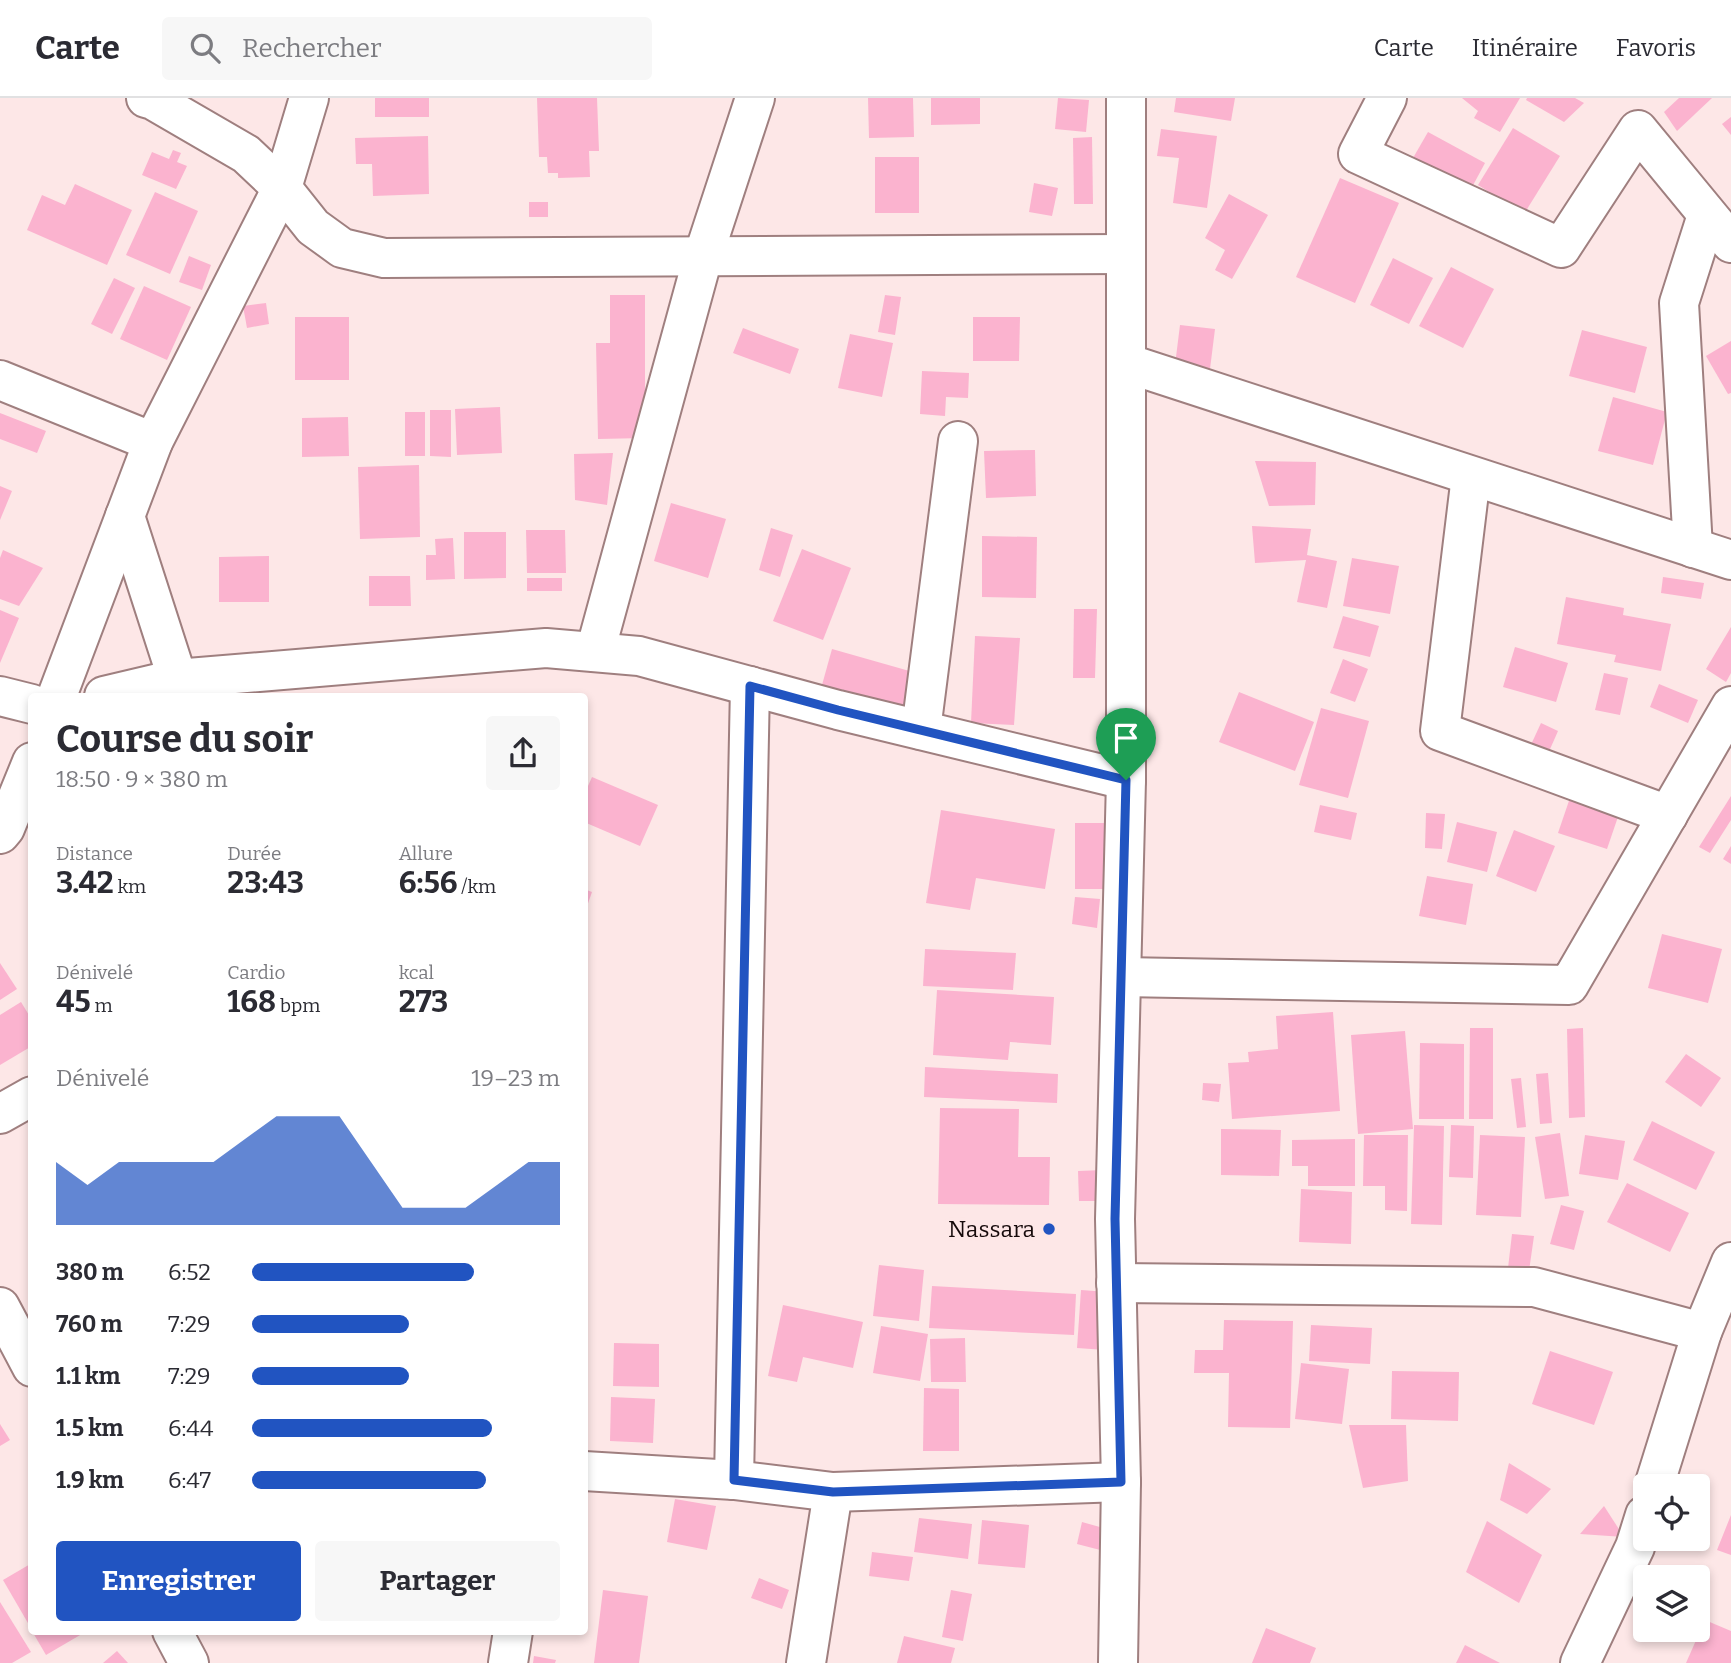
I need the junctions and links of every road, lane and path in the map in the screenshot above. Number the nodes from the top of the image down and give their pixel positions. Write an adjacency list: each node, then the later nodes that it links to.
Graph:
1 (146, 98): 6 (street)
2 (309, 98): 6 (street)
3 (755, 98): 9 (street)
4 (1126, 98): 8 (street)
5 (1387, 98): 7 (street)
6 (282, 188): 9 (street); 13 (street)
7 (1719, 229): 16 (street)
8 (1126, 254): 9 (street); 10 (street)
9 (703, 257): 18 (street)
10 (1126, 363): 14 (street); 28 (street)
11 (0, 380): 13 (street)
12 (958, 441): 26 (street)
13 (153, 442): 15 (street)
14 (1471, 476): 16 (street); 29 (street)
15 (125, 516): 20 (street); 21 (street)
16 (1693, 548): 17 (street)
17 (1731, 561)
18 (595, 652): 19 (street); 20 (street)
19 (750, 686): 26 (street); 41 (street)
20 (180, 688): 22 (street)
21 (58, 693)
22 (132, 693)
23 (0, 696): 24 (street)
24 (28, 703)
25 (1731, 706): 29 (street)
26 (920, 730): 28 (street)
27 (28, 772): 30 (street)
28 (1126, 780): 31 (street)
29 (1668, 815): 31 (street)
30 (0, 834)
31 (1122, 978): 35 (street)
32 (28, 1098): 33 (street)
33 (0, 1114)
34 (1731, 1262): 37 (street)
35 (1116, 1283): 37 (street); 42 (street)
36 (0, 1307): 38 (street)
37 (1702, 1332): 40 (street)
38 (28, 1360)
39 (588, 1471): 41 (street)
40 (1658, 1474)
41 (734, 1480): 43 (street)
42 (1121, 1482): 43 (street); 50 (street)
43 (833, 1492): 49 (street)
44 (1633, 1551): 51 (street)
45 (174, 1635): 47 (street)
46 (512, 1635): 48 (street)
47 (189, 1663)
48 (508, 1663)
49 (806, 1663)
50 (1118, 1663)
51 (1580, 1663)

